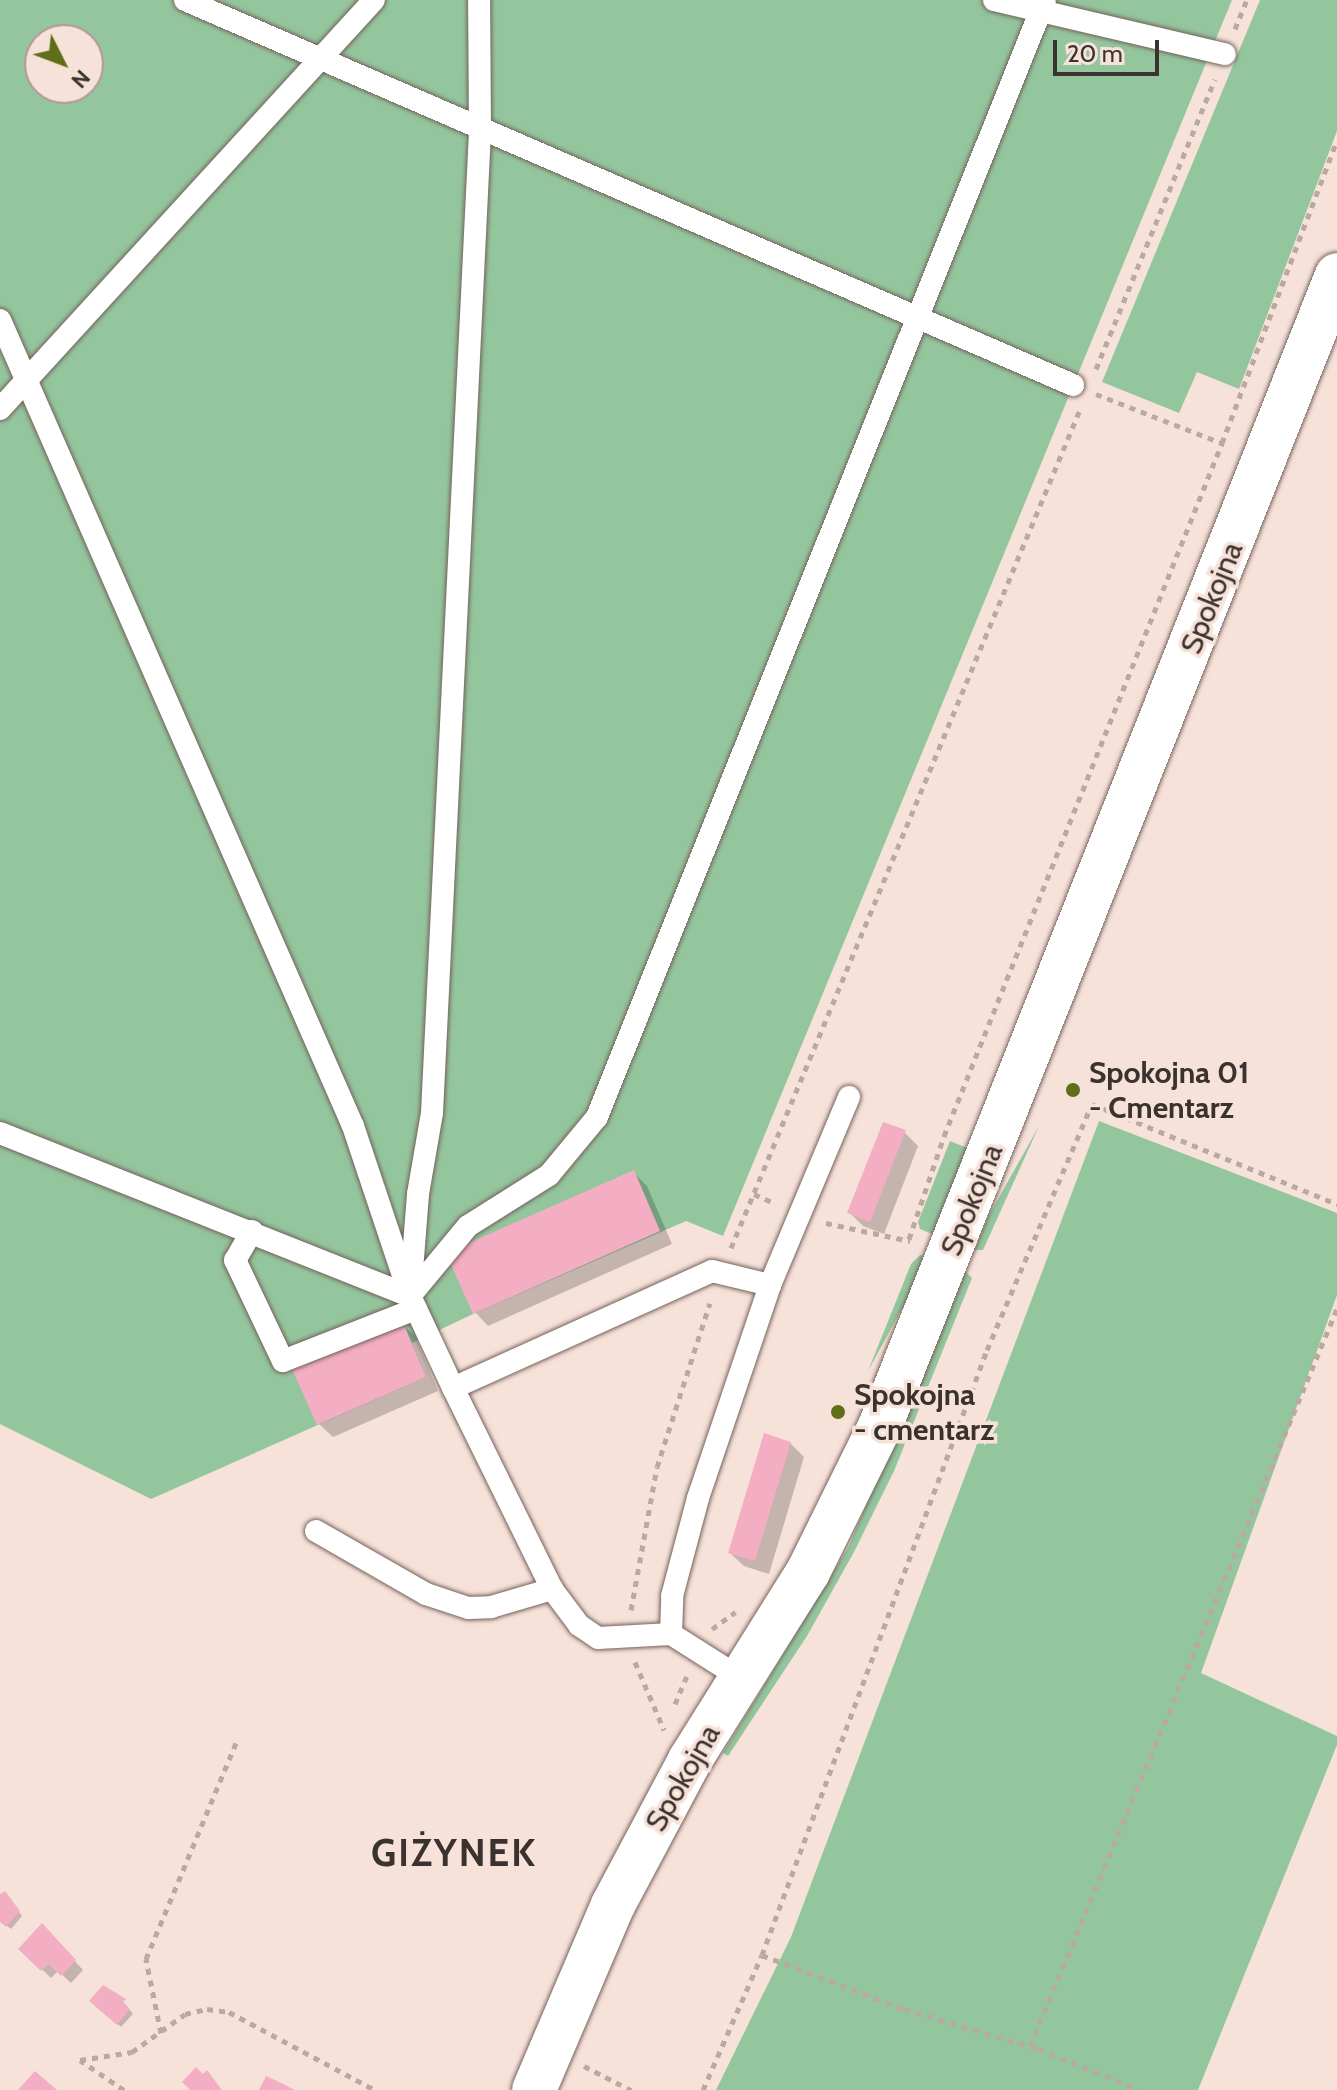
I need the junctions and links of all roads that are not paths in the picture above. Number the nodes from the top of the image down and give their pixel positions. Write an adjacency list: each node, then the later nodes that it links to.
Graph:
1 (185, 0): 7 (lane)
2 (374, 0): 7 (lane)
3 (479, 0): 8 (lane)
4 (994, 0): 5 (lane)
5 (1042, 6): 6 (lane); 11 (lane)
6 (1225, 54)
7 (321, 57): 8 (lane); 12 (lane)
8 (480, 130): 11 (lane); 19 (lane)
9 (1337, 275): 24 (street, Spokojna)
10 (0, 320): 12 (lane)
11 (919, 320): 13 (lane); 19 (lane)
12 (25, 382): 14 (lane); 19 (lane)
13 (1080, 388)
14 (0, 409)
15 (849, 1097): 18 (lane)
16 (0, 1133): 17 (lane)
17 (252, 1231): 19 (lane); 19 (lane)
18 (770, 1285): 20 (lane); 23 (lane)
19 (413, 1302): 20 (lane)
20 (453, 1388): 22 (lane)
21 (316, 1531): 22 (lane)
22 (552, 1589): 23 (lane)
23 (671, 1634): 24 (lane)
24 (742, 1679): 25 (street, Spokojna)
25 (534, 2090)

